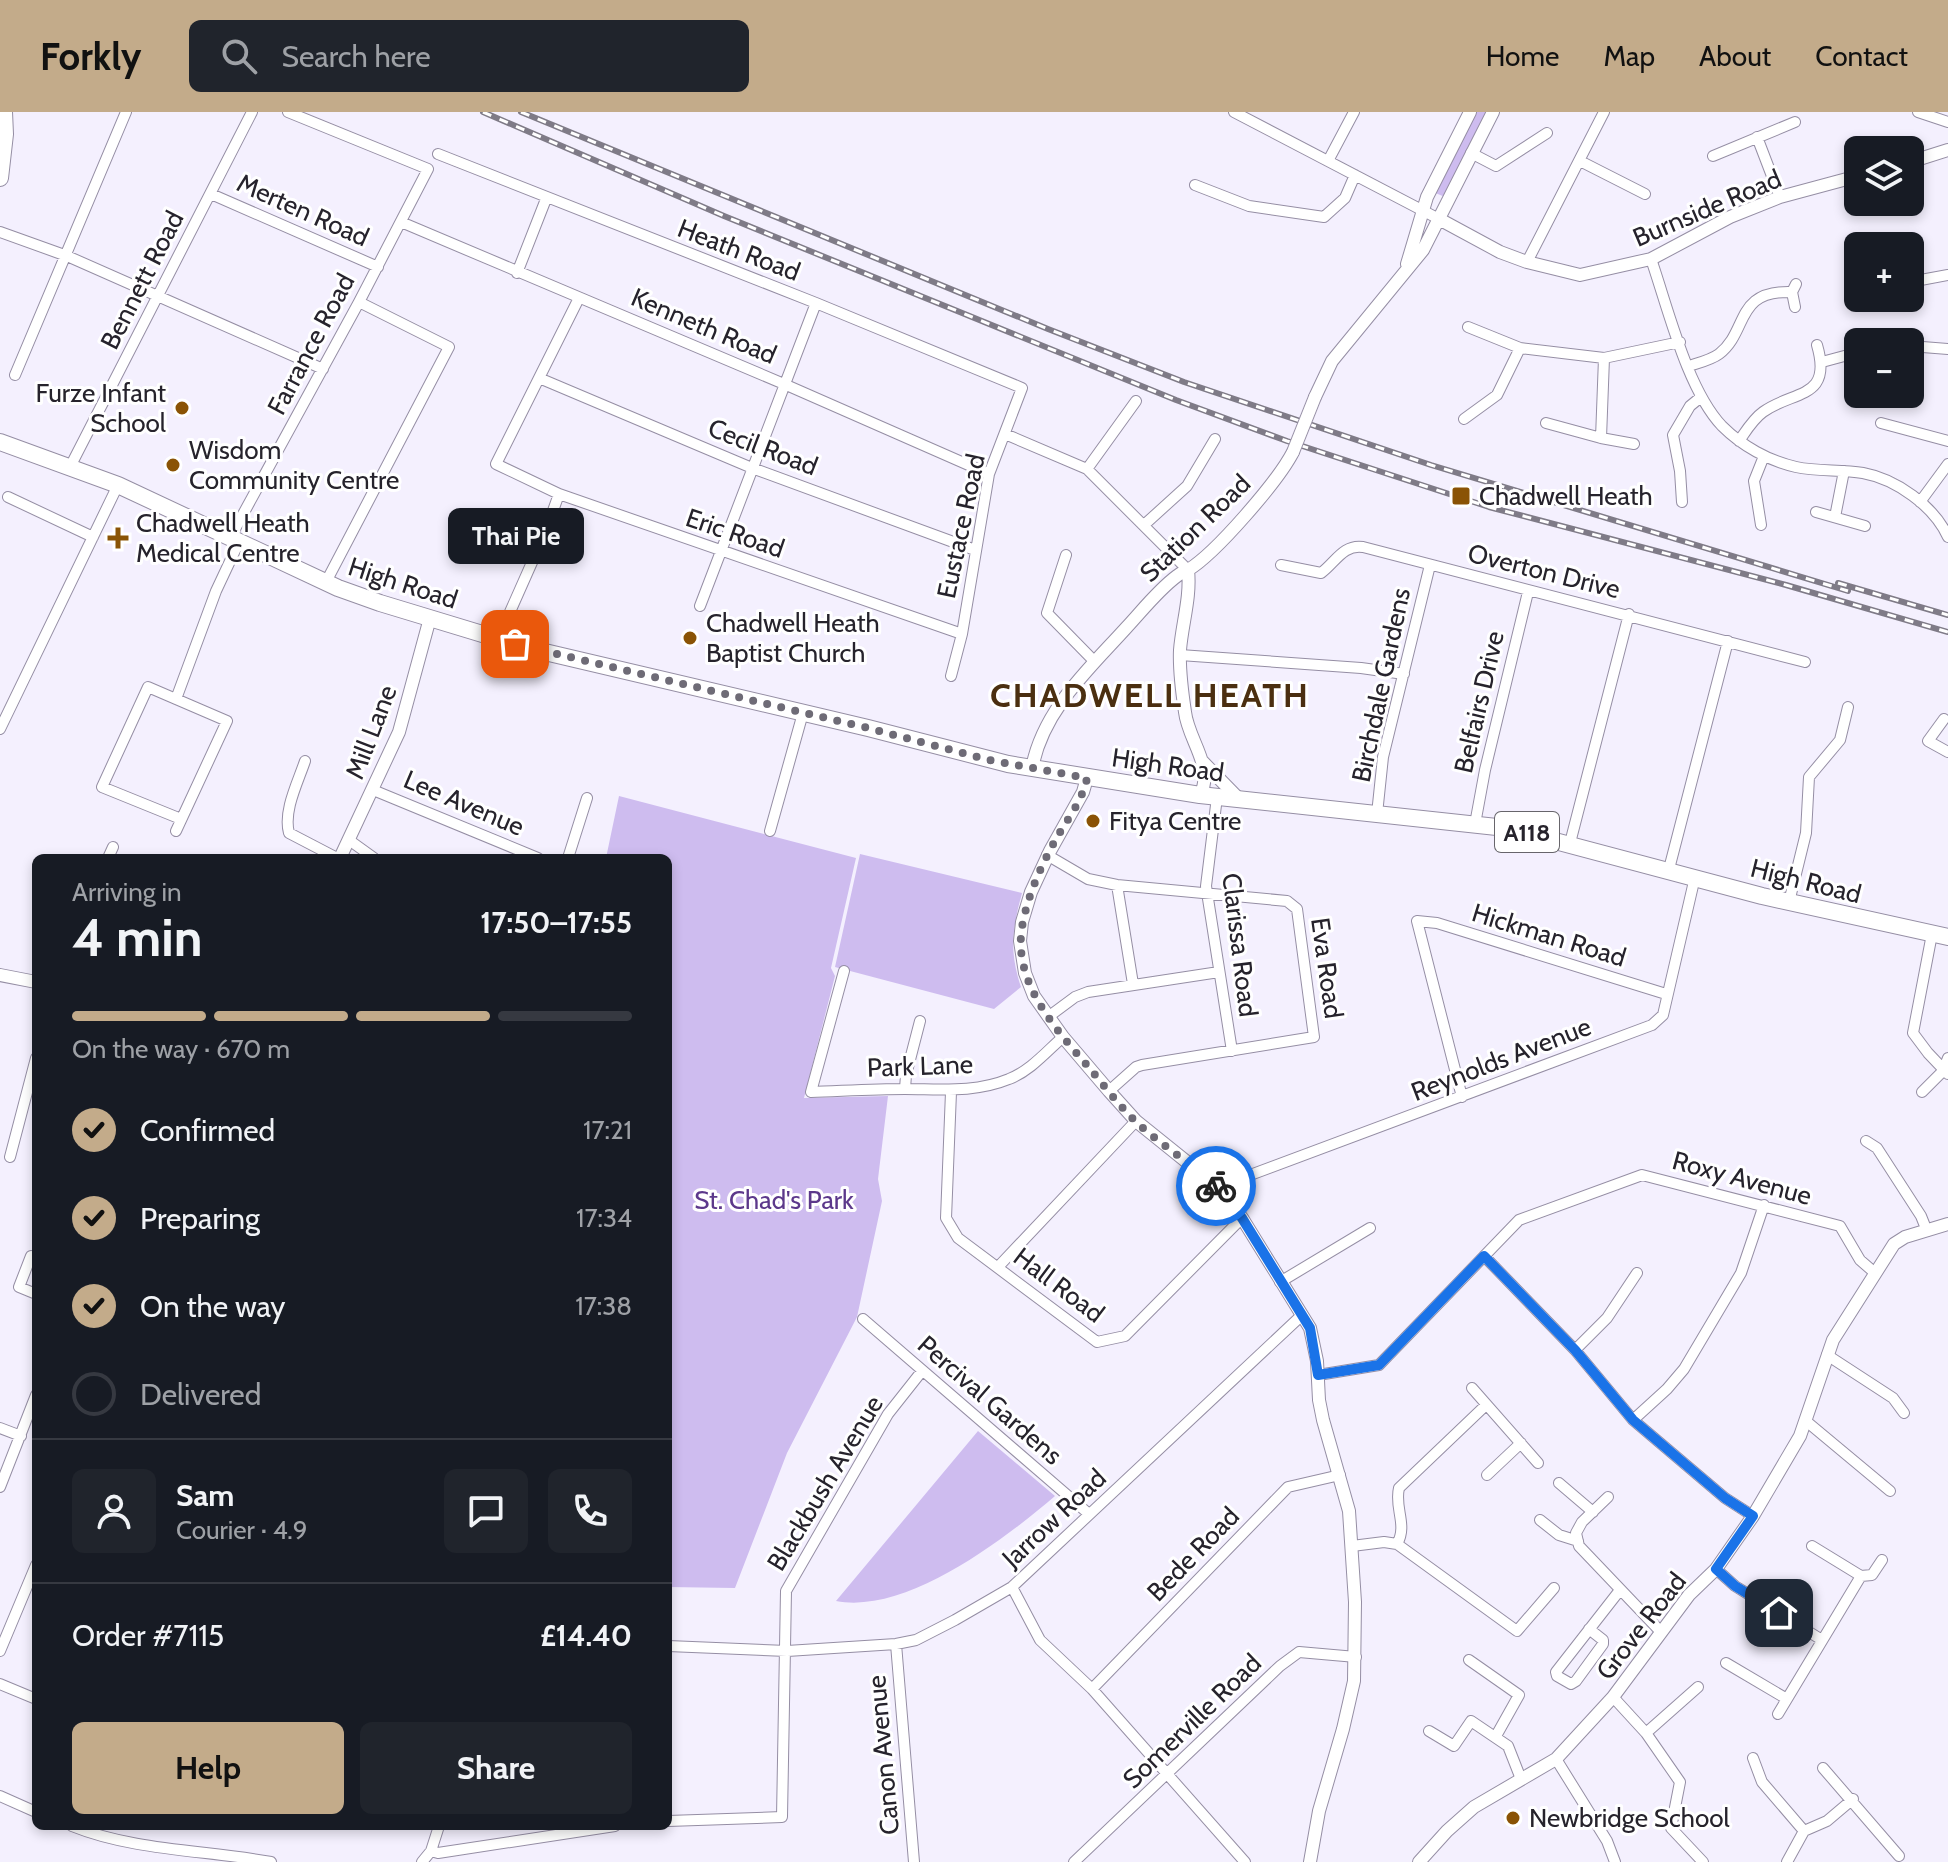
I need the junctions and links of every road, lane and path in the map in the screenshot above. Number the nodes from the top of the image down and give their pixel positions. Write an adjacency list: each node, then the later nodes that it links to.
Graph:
1 (4, 112): 23 (main road)
2 (126, 112): 34 (street)
3 (252, 112): 26 (street, Bennett Road)
4 (288, 112): 32 (street, Farrance Road)
5 (1354, 112): 20 (street)
6 (1470, 112): 30 (street)
7 (1493, 112): 16 (street, Station Road)
8 (1604, 112): 21 (street)
9 (1918, 112): 12 (street)
10 (1237, 113): 20 (street)
11 (1795, 122): 14 (street)
12 (1948, 122)
13 (1547, 133): 16 (street)
14 (1757, 137): 18 (street); 28 (street)
15 (1948, 150): 19 (street)
16 (1471, 153): 31 (street, Station Road)
17 (438, 154): 29 (street, Heath Road)
18 (1713, 156)
19 (1924, 158)
20 (1328, 161): 22 (street)
21 (1580, 161): 27 (street); 36 (street)
22 (1355, 175): 25 (street); 30 (street)
23 (0, 178)
24 (1844, 180): 28 (street, Burnside Road)
25 (1195, 185)
26 (211, 194): 37 (street, Merten Road); 42 (street, Bennett Road)
27 (1645, 194)
28 (1780, 197): 35 (street, Burnside Road)
29 (546, 199): 39 (street); 45 (street, Heath Road)
30 (1423, 211): 31 (street); 38 (street)
31 (1439, 219): 36 (street, Burnside Road); 38 (street, Station Road)
32 (401, 222): 37 (street, Farrance Road); 39 (street, Kenneth Road)
33 (5, 232): 34 (street)
34 (67, 256): 42 (street); 58 (street)
35 (1651, 259): 36 (street, Burnside Road); 48 (street)
36 (1527, 262)
37 (378, 267): 44 (street, Farrance Road)
38 (1404, 271): 101 (street, Station Road, bridge)
39 (517, 273): 43 (street, Kenneth Road)
40 (1948, 275): 41 (street)
41 (1924, 279)
42 (159, 295): 57 (street); 78 (street, Bennett Road)
43 (579, 298): 59 (street); 60 (street, Kenneth Road)
44 (359, 302): 57 (street, Farrance Road); 102 (street)
45 (816, 303): 60 (street); 61 (street, Heath Road)
46 (1795, 307): 56 (street)
47 (1468, 327): 51 (street)
48 (1680, 342): 54 (street); 56 (street)
49 (1817, 345): 55 (street)
50 (1924, 347): 52 (street)
51 (1520, 348): 54 (street); 64 (street)
52 (1948, 349)
53 (1844, 356): 55 (street)
54 (1604, 358): 69 (street)
55 (1822, 362): 71 (street)
56 (1689, 366): 62 (street)
57 (323, 369): 95 (street, Farrance Road)
58 (15, 375)
59 (539, 378): 79 (street, Cecil Road); 84 (street, Eric Road)
60 (784, 384): 79 (street); 82 (street, Kenneth Road)
61 (1022, 388): 68 (street, Eustace Road)
62 (1701, 397): 71 (street); 86 (street)
63 (1136, 401): 80 (street)
64 (1464, 419)
65 (1546, 423): 69 (street)
66 (1881, 423): 72 (street)
67 (0, 434): 75 (main road, High Road / A118)
68 (1005, 434): 80 (street); 82 (street, Eustace Road)
69 (1601, 438): 74 (street)
70 (1215, 439): 90 (street)
71 (1739, 441): 76 (street)
72 (1948, 441)
73 (0, 442): 75 (main road, High Road / A118)
74 (1634, 444)
75 (35, 453): 78 (main road, High Road / A118)
76 (1764, 456): 81 (street); 91 (street)
77 (1948, 464): 87 (street)
78 (70, 467): 83 (main road, High Road / A118)
79 (752, 468): 96 (street, Cecil Road); 97 (street)
80 (1087, 469): 90 (street)
81 (1844, 471): 87 (street); 89 (street)
82 (989, 474): 96 (street, Eustace Road)
83 (118, 485): 94 (street); 95 (main road, High Road / A118)
84 (559, 494): 97 (street, Eric Road); 110 (street)
85 (8, 497): 94 (street)
86 (1682, 502)
87 (1920, 502): 93 (street)
88 (1816, 512): 89 (street)
89 (1835, 517): 92 (street)
90 (1144, 525): 101 (street)
91 (1761, 525)
92 (1865, 526)
93 (1947, 532)
94 (93, 537): 121 (street)
95 (235, 540): 102 (main road, High Road / A118); 117 (street, Farrance Road)
96 (975, 550): 109 (street, Eustace Road)
97 (720, 551): 106 (street); 109 (street, Eric Road)
98 (1066, 555): 113 (street)
99 (1281, 565): 100 (street, Overton Drive)
100 (1430, 565): 104 (street, Overton Drive); 115 (street, Birchdale Gardens)
101 (1188, 570): 103 (street, Station Road); 105 (street)
102 (326, 582): 108 (main road, High Road / A118)
103 (1168, 584): 105 (street); 113 (street, Station Road)
104 (1528, 592): 107 (street, Overton Drive); 134 (street, Belfairs Drive)
105 (1187, 599): 112 (street)
106 (700, 606)
107 (1629, 614): 111 (street, Overton Drive); 138 (street)
108 (430, 618): 110 (main road, High Road / A118); 127 (street, Mill Lane)
109 (962, 634): 116 (street, Eustace Road)
110 (498, 639): 119 (main road, High Road / A118)
111 (1728, 641): 114 (street, Overton Drive); 147 (street)
112 (1180, 655): 115 (street); 124 (street)
113 (1095, 662): 125 (street, Station Road)
114 (1805, 662)
115 (1404, 674): 132 (street, Birchdale Gardens)
116 (951, 676)
117 (176, 699): 133 (street); 133 (street)
118 (1848, 707): 151 (street)
119 (803, 713): 125 (main road, High Road / A118); 136 (street)
120 (1944, 719): 122 (street)
121 (0, 729)
122 (1948, 752)
123 (305, 761): 141 (street)
124 (1202, 761): 128 (street); 131 (street)
125 (1032, 768): 126 (main road, High Road / A118)
126 (1087, 778): 128 (main road, High Road / A118); 146 (street)
127 (373, 790): 137 (street, Mill Lane); 144 (street, Lee Avenue)
128 (1200, 795): 129 (main road, High Road / A118)
129 (1217, 797): 131 (main road, High Road / A118); 150 (street, Clarissa Road)
130 (587, 798): 145 (street)
131 (1241, 800): 132 (main road, High Road / A118)
132 (1377, 814): 134 (main road, High Road / A118)
133 (181, 819): 135 (street)
134 (1475, 824): 138 (main road, High Road / A118)
135 (176, 831)
136 (770, 831)
137 (349, 840): 142 (street, Mill Lane); 143 (street)
138 (1570, 843): 147 (main road, High Road / A118)
139 (113, 847): 140 (street)
140 (110, 854)
141 (329, 854)
142 (340, 854)
143 (368, 854)
144 (528, 854)
145 (569, 854)
146 (1047, 855): 149 (street); 159 (street)
147 (1669, 869): 148 (main road, High Road / A118)
148 (1695, 877): 151 (main road, High Road / A118); 158 (street, Reynolds Avenue)
149 (1117, 885): 150 (street); 157 (street)
150 (1207, 893): 154 (street, Clarissa Road); 162 (street, Eva Road)
151 (1789, 902): 152 (main road, High Road / A118)
152 (1940, 936): 164 (street)
153 (844, 971): 166 (street, Park Lane)
154 (1219, 972): 157 (street); 162 (street, Clarissa Road)
155 (1, 978): 156 (street)
156 (32, 982)
157 (1133, 984): 159 (street)
158 (1666, 994): 170 (street, Reynolds Avenue); 170 (street, Hickman Road)
159 (1048, 1017): 161 (street)
160 (920, 1021): 166 (street)
161 (1063, 1037): 167 (street); 168 (street, Park Lane)
162 (1232, 1051): 167 (street)
163 (1948, 1058): 164 (street)
164 (1945, 1072): 169 (street)
165 (32, 1073): 173 (street)
166 (905, 1089): 168 (street, Park Lane)
167 (1109, 1091): 171 (street)
168 (951, 1092): 182 (street, Hall Road)
169 (1922, 1092)
170 (1462, 1097): 174 (street, Reynolds Avenue)
171 (1136, 1121): 174 (street); 182 (street)
172 (1866, 1141): 179 (street)
173 (10, 1157)
174 (1218, 1187): 176 (street)
175 (1764, 1205): 181 (street, Roxy Avenue); 184 (street, Roxy Avenue); 197 (street)
176 (1242, 1218): 182 (street, Hall Road); 185 (street)
177 (1948, 1224): 179 (street, Grove Road)
178 (1370, 1228): 185 (street)
179 (1927, 1231): 184 (street, Grove Road)
180 (32, 1256): 186 (street)
181 (1484, 1256): 189 (street); 192 (street, Roxy Avenue)
182 (998, 1267)
183 (1637, 1273): 189 (street)
184 (1875, 1273): 190 (street, Grove Road)
185 (1280, 1282): 187 (street)
186 (32, 1292)
187 (1301, 1316): 192 (street); 210 (street, Jarrow Road)
188 (863, 1319): 191 (street, Percival Gardens)
189 (1575, 1350): 197 (street)
190 (1827, 1355): 196 (street); 198 (street, Grove Road)
191 (922, 1371): 210 (street, Percival Gardens); 232 (street, Blackbush Avenue)
192 (1318, 1375): 203 (street)
193 (1472, 1388): 194 (street)
194 (1486, 1405): 201 (street); 214 (street)
195 (32, 1410): 200 (street)
196 (1904, 1413)
197 (1633, 1420): 211 (street)
198 (1806, 1421): 207 (street); 211 (street, Grove Road)
199 (0, 1428): 200 (street)
200 (21, 1436): 206 (street)
201 (1521, 1443): 202 (street); 204 (street)
202 (1538, 1463)
203 (1340, 1475): 215 (street); 238 (street, Bede Road)
204 (1487, 1475)
205 (1559, 1483): 209 (street)
206 (0, 1487)
207 (1890, 1491)
208 (1608, 1497): 209 (street)
209 (1593, 1512): 213 (street)
210 (1089, 1514): 221 (street, Jarrow Road)
211 (1753, 1516): 218 (street, Grove Road)
212 (1540, 1520): 213 (street)
213 (1578, 1541): 223 (street)
214 (1397, 1544): 215 (street); 222 (street)
215 (1352, 1546): 233 (street)
216 (1812, 1546): 220 (street)
217 (1882, 1560): 220 (street)
218 (1716, 1569): 227 (street, Grove Road); 228 (street)
219 (32, 1574): 224 (street)
220 (1861, 1576): 228 (street)
221 (1012, 1587): 229 (street, Jarrow Road); 238 (street)
222 (1554, 1588)
223 (1620, 1590): 226 (street); 227 (street)
224 (23, 1595): 225 (street); 231 (street)
225 (32, 1598)
226 (1589, 1629): 226 (street)
227 (1661, 1632): 240 (street, Grove Road)
228 (1822, 1640): 241 (street)
229 (896, 1644): 232 (street, Jarrow Road); 263 (street, Canon Avenue)
230 (672, 1646): 232 (street, Jarrow Road)
231 (0, 1651)
232 (787, 1651): 254 (street, Blackbush Avenue)
233 (1356, 1657): 249 (street, Somerville Road); 266 (street)
234 (1469, 1660): 245 (street)
235 (1726, 1663): 241 (street)
236 (0, 1684): 239 (street)
237 (1698, 1687): 244 (street)
238 (1092, 1689): 249 (street)
239 (32, 1697)
240 (1613, 1697): 244 (street); 247 (street, Grove Road)
241 (1787, 1699): 242 (street)
242 (1778, 1714)
243 (1429, 1731): 245 (street)
244 (1646, 1733): 269 (street)
245 (1496, 1736): 250 (street)
246 (1753, 1758): 258 (street)
247 (1556, 1759): 250 (street, Grove Road); 268 (street)
248 (1823, 1768): 252 (street)
249 (1168, 1775): 264 (street, Somerville Road); 265 (street)
250 (1521, 1779): 267 (street, Grove Road)
251 (0, 1796): 253 (street)
252 (1853, 1799): 258 (street); 260 (street)
253 (32, 1810)
254 (672, 1821)
255 (83, 1830): 261 (street)
256 (438, 1830): 259 (street)
257 (589, 1830): 259 (street)
258 (1804, 1831): 270 (street)
259 (431, 1851): 262 (street)
260 (1899, 1856)
261 (271, 1862)
262 (422, 1862)
263 (914, 1862)
264 (1074, 1862)
265 (1245, 1862)
266 (1310, 1862)
267 (1419, 1862)
268 (1615, 1862)
269 (1703, 1862)
270 (1787, 1862)

